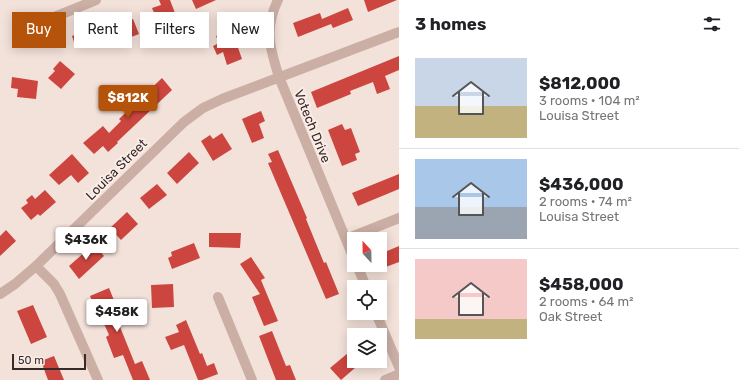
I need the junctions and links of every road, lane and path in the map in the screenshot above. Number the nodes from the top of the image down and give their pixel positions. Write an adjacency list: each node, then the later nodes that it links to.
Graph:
1 (96, 0): 3 (street)
2 (278, 0): 5 (street, Votech Drive)
3 (66, 12)
4 (399, 32): 5 (street, Louisa Street)
5 (279, 77): 7 (street, Votech Drive); 8 (street, Louisa Street)
6 (399, 218): 7 (street)
7 (346, 239)
8 (36, 266): 9 (street, Louisa Street); 14 (street)
9 (0, 294)
10 (218, 297): 15 (street)
11 (379, 320): 12 (street)
12 (399, 367)
13 (399, 374): 16 (street)
14 (98, 380)
15 (252, 380)
16 (385, 380)

